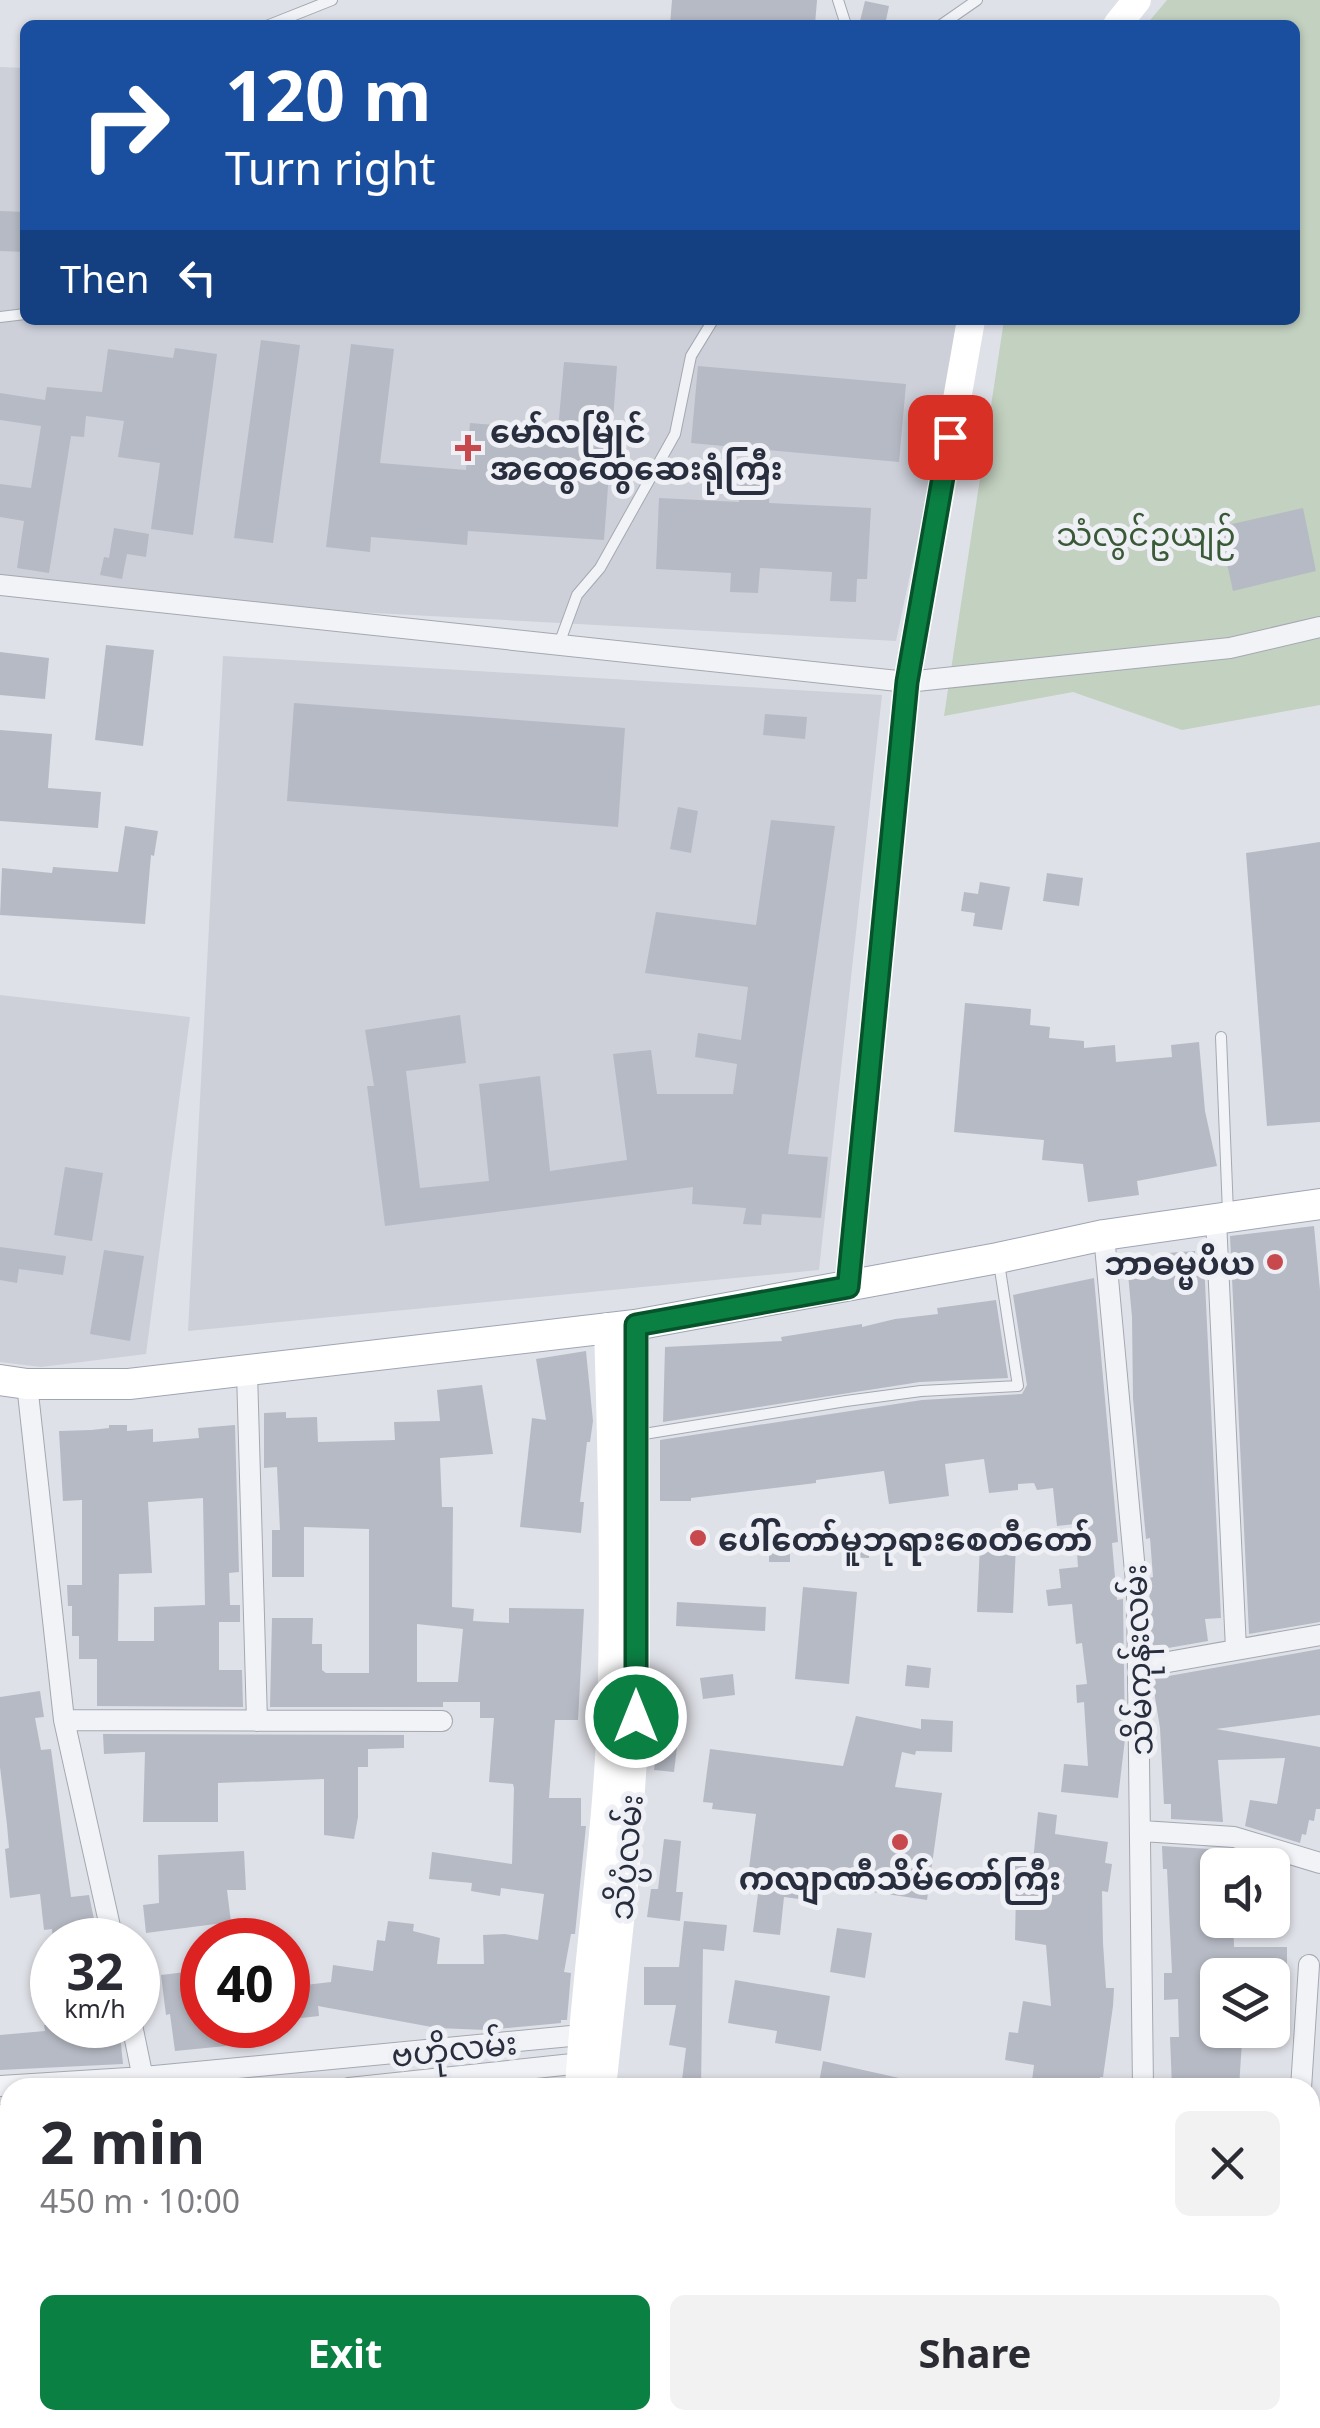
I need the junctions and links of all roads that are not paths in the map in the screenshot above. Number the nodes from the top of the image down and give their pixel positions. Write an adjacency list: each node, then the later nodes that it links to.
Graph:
1 (332, 0): 4 (lane)
2 (977, 0): 5 (lane)
3 (1137, 0): 6 (street)
4 (282, 20)
5 (948, 20)
6 (1121, 20)
7 (711, 325): 11 (lane)
8 (970, 325): 12 (street)
9 (0, 585): 11 (street)
10 (1320, 627): 12 (street)
11 (559, 645): 12 (street)
12 (907, 682): 18 (street)
13 (1221, 1037): 15 (lane)
14 (1320, 1204): 15 (main road)
15 (1222, 1220): 16 (main road); 24 (street)
16 (1104, 1234): 17 (main road); 25 (street, သိမ်ကုန်းလမ်း)
17 (998, 1258): 18 (main road); 22 (lane)
18 (848, 1287): 19 (main road)
19 (622, 1326): 20 (main road); 22 (street, သိပ္ပံလမ်း); 34 (street, သိပ္ပံလမ်း)
20 (248, 1372): 21 (main road); 27 (street)
21 (13, 1382): 26 (street)
22 (638, 1435): 34 (street, သိပ္ပံလမ်း)
23 (1320, 1634): 24 (street)
24 (1236, 1649): 25 (street)
25 (1140, 1667): 29 (street, သိမ်ကုန်းလမ်း)
26 (64, 1720): 27 (street); 31 (street)
27 (257, 1721): 28 (street)
28 (442, 1722)
29 (1142, 1831): 30 (street); 38 (street, သိမ်ကုန်းလမ်း)
30 (1320, 1863)
31 (108, 1918)
32 (1310, 1964): 39 (street)
33 (137, 2048): 35 (street)
34 (593, 2061): 36 (street, ဗဟိုလမ်း); 37 (street, ဗဟိုလမ်း)
35 (143, 2078)
36 (230, 2078)
37 (439, 2078)
38 (1142, 2078)
39 (1303, 2078)

